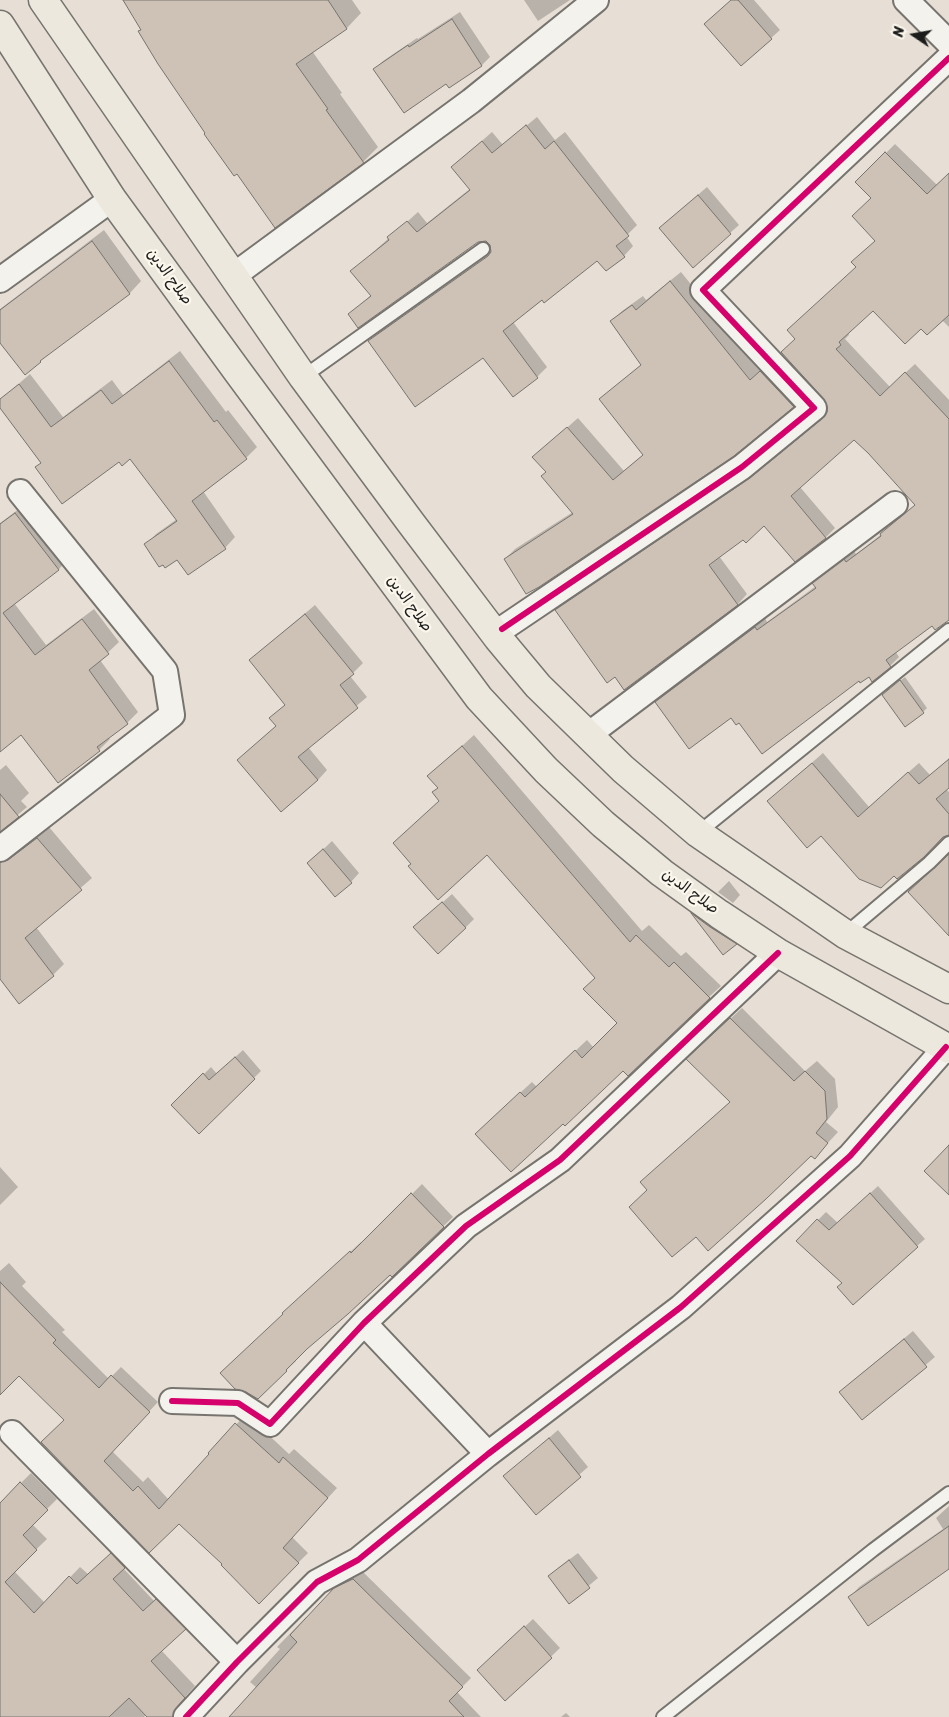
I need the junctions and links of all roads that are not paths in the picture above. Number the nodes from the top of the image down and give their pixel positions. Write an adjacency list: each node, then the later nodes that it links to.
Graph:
1 (43, 0): 9 (highway)
2 (906, 0): 5 (street)
3 (588, 3): 9 (street)
4 (0, 25): 7 (highway, صلاح الدين)
5 (949, 43)
6 (949, 58): 14 (street)
7 (112, 199): 10 (street); 21 (highway, صلاح الدين)
8 (483, 249): 11 (lane)
9 (233, 276): 11 (highway)
10 (0, 280)
11 (303, 377): 17 (highway)
12 (20, 492): 19 (street)
13 (895, 504): 16 (street)
14 (502, 629)
15 (949, 630): 17 (lane)
16 (592, 732)
17 (698, 833): 20 (highway)
18 (949, 843): 20 (lane)
19 (0, 849)
20 (845, 934): 22 (highway)
21 (778, 953): 23 (highway, صلاح الدين); 24 (street)
22 (949, 989)
23 (947, 1048): 27 (street)
24 (364, 1322): 25 (street); 27 (street)
25 (172, 1401)
26 (12, 1433): 29 (street)
27 (488, 1454): 29 (street)
28 (949, 1493): 31 (lane)
29 (237, 1662): 30 (street)
30 (186, 1717)
31 (662, 1717)

